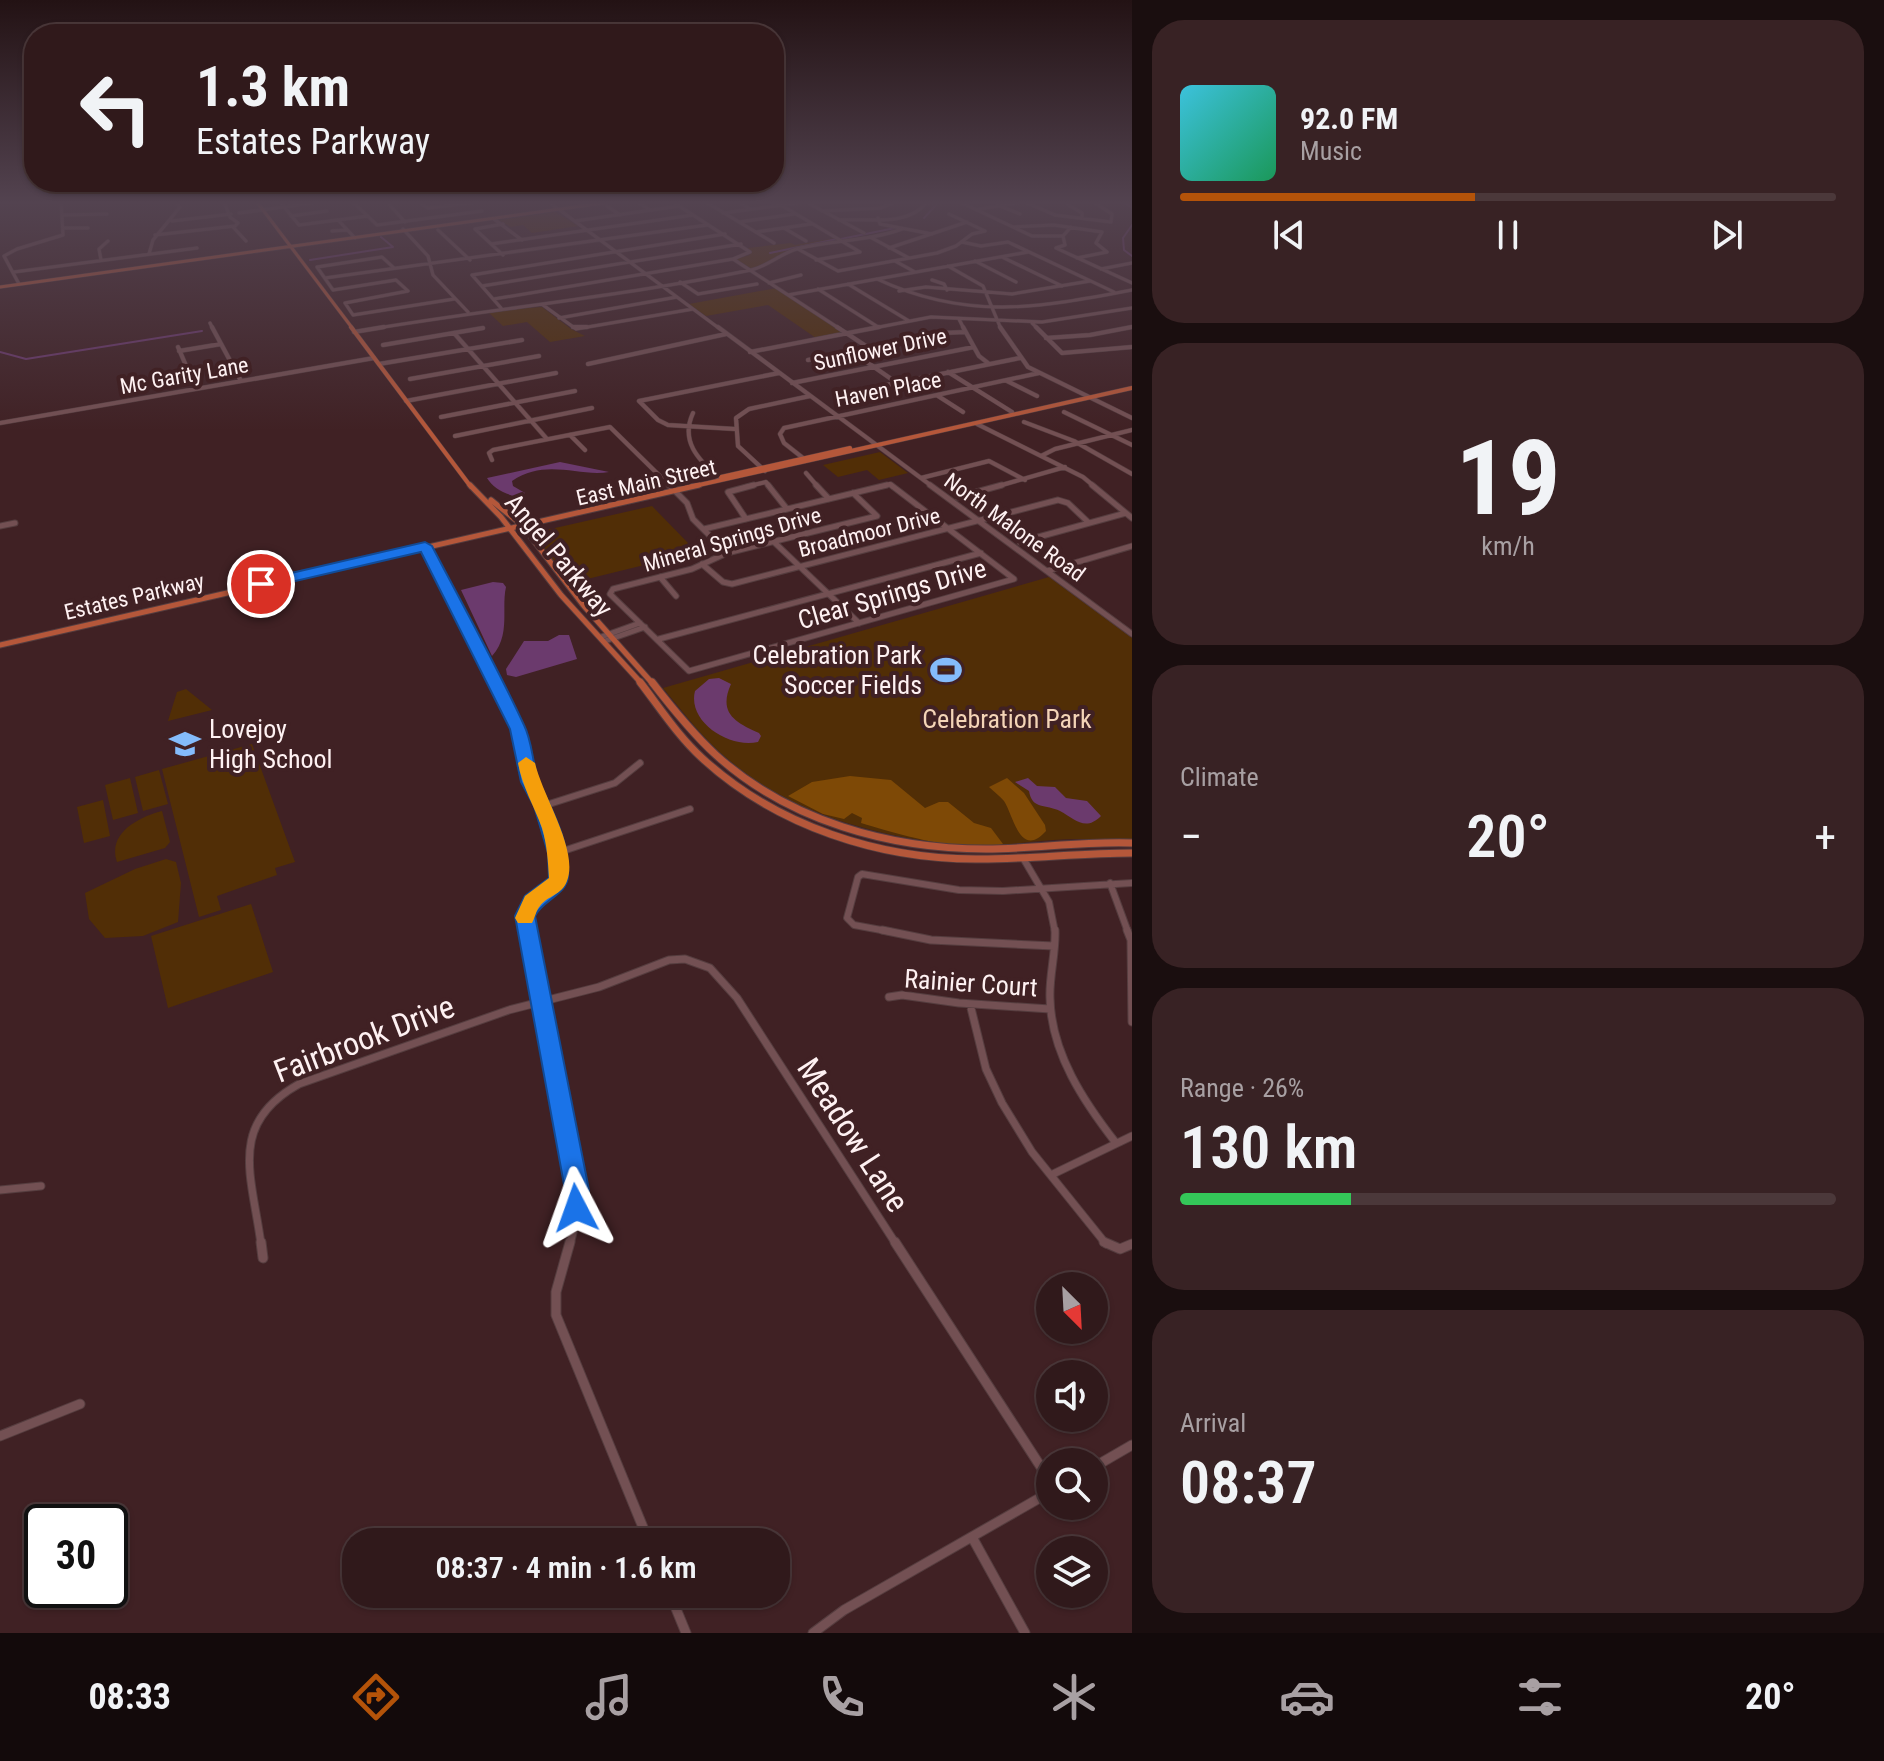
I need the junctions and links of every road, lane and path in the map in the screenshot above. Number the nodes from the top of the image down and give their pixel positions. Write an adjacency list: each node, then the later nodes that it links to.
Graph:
1 (16, 278): 24 (street)
2 (59, 278): 24 (main road)
3 (315, 278): 56 (main road)
4 (325, 278): 39 (street)
5 (436, 278): 39 (street)
6 (475, 278): 28 (street)
7 (530, 278): 28 (street)
8 (615, 278): 40 (street)
9 (652, 278): 27 (street, North Malone Road)
10 (702, 278): 21 (street)
11 (762, 278): 23 (street)
12 (788, 278): 23 (street)
13 (881, 278): 18 (street)
14 (971, 278): 36 (street)
15 (1009, 278): 22 (street)
16 (1046, 278): 29 (street)
17 (1084, 278): 20 (street)
18 (877, 279): 26 (street); 34 (street)
19 (932, 280): 32 (street)
20 (1090, 281): 29 (street); 35 (street)
21 (680, 282): 25 (street); 27 (street)
22 (1016, 282)
23 (769, 283): 37 (street)
24 (17, 284): 30 (main road)
25 (757, 284)
26 (848, 284): 31 (street); 49 (street)
27 (661, 285): 38 (street, North Malone Road); 41 (street)
28 (482, 286): 40 (street)
29 (1062, 286): 36 (street)
30 (0, 287)
31 (818, 289): 37 (street); 53 (street)
32 (947, 290): 34 (street); 36 (street)
33 (1132, 290): 35 (street)
34 (898, 291): 42 (street)
35 (1115, 293): 42 (street)
36 (986, 294): 42 (street)
37 (788, 295): 59 (street)
38 (677, 297): 44 (street, North Malone Road); 47 (street)
39 (454, 299): 46 (street)
40 (494, 299): 43 (street)
41 (543, 305): 43 (street); 47 (street)
42 (989, 307): 50 (street)
43 (501, 308): 46 (street)
44 (693, 309): 47 (street); 60 (street, North Malone Road)
45 (1131, 309): 52 (street)
46 (468, 313): 56 (street)
47 (557, 318)
48 (959, 319): 49 (street); 50 (street); 57 (street)
49 (909, 321): 53 (street)
50 (996, 322): 52 (street); 73 (street)
51 (210, 323): 63 (street)
52 (1032, 323): 61 (street)
53 (878, 327): 59 (street)
54 (1132, 327): 61 (street)
55 (483, 328): 58 (street)
56 (354, 332): 72 (main road)
57 (965, 332): 65 (street); 67 (street)
58 (454, 333): 64 (street); 68 (street)
59 (847, 333): 67 (street); 70 (street)
60 (726, 334): 70 (street, North Malone Road); 77 (street)
61 (1046, 338): 66 (street)
62 (522, 340): 68 (street)
63 (221, 344): 85 (street); 92 (street)
64 (383, 345)
65 (974, 347): 75 (street); 79 (street, Sunflower Drive)
66 (1132, 347)
67 (869, 348): 69 (street)
68 (468, 349): 76 (street); 78 (street)
69 (851, 351): 74 (street); 79 (street)
70 (750, 352): 82 (street, North Malone Road)
71 (539, 356): 78 (street)
72 (374, 358): 76 (main road); 85 (street, Mc Garity Lane)
73 (1020, 358): 75 (street); 83 (street)
74 (808, 360)
75 (988, 363): 80 (street)
76 (379, 364): 100 (main road)
77 (588, 364)
78 (483, 366): 84 (street); 89 (street)
79 (873, 367): 87 (street, Sunflower Drive); 88 (street)
80 (948, 372): 88 (street); 91 (street)
81 (556, 373): 89 (street)
82 (779, 373): 87 (street, North Malone Road); 117 (street)
83 (1039, 373): 86 (street, Haven Place); 99 (street)
84 (410, 379)
85 (241, 381): 92 (street, Mc Garity Lane)
86 (1007, 381): 91 (street, Haven Place); 98 (street)
87 (792, 383): 96 (street, North Malone Road)
88 (897, 383): 94 (street)
89 (498, 384): 100 (street); 102 (street)
90 (1131, 387): 99 (main road, East Main Street)
91 (974, 388): 97 (street, Haven Place); 107 (street)
92 (196, 389): 115 (street, Mc Garity Lane)
93 (575, 391): 102 (street)
94 (852, 392)
95 (781, 396): 101 (street)
96 (810, 396): 101 (street); 110 (street, North Malone Road)
97 (938, 396): 106 (street); 110 (street, Haven Place)
98 (1037, 396)
99 (1089, 397): 107 (main road, East Main Street); 112 (street); 116 (main road, East Main Street)
100 (406, 401): 141 (main road)
101 (787, 401): 105 (street)
102 (515, 403): 111 (street); 113 (street)
103 (743, 405): 105 (street)
104 (592, 408): 113 (street)
105 (749, 409): 118 (street)
106 (963, 412)
107 (1012, 412): 116 (main road, East Main Street)
108 (1064, 412): 121 (street)
109 (693, 413): 117 (street)
110 (835, 415): 126 (street, North Malone Road); 131 (street, Haven Place)
111 (441, 417)
112 (1132, 418)
113 (531, 421): 122 (street); 123 (street)
114 (1024, 422): 125 (street)
115 (0, 423)
116 (974, 423): 126 (main road, East Main Street); 130 (street)
117 (688, 427): 118 (street); 137 (street)
118 (735, 429): 134 (street)
119 (1132, 430): 121 (street)
120 (570, 435): 123 (street); 128 (street); 140 (street)
121 (1114, 435): 125 (street); 127 (street)
122 (455, 436)
123 (547, 439): 124 (street)
124 (530, 443): 129 (street); 132 (street)
125 (1078, 443): 130 (street); 136 (street)
126 (875, 445): 131 (main road, East Main Street); 134 (main road, East Main Street); 138 (street, North Malone Road)
127 (1132, 445)
128 (585, 450)
129 (537, 451)
130 (1041, 456): 133 (street)
131 (803, 458): 134 (main road, East Main Street)
132 (492, 460)
133 (1065, 467): 139 (street); 147 (street)
134 (764, 470): 137 (main road, East Main Street); 140 (main road, East Main Street)
135 (806, 473): 144 (street)
136 (1131, 474)
137 (718, 478): 140 (main road, East Main Street)
138 (921, 478): 139 (street); 151 (street, North Malone Road)
139 (1025, 480): 143 (street)
140 (674, 490): 145 (main road, East Main Street); 148 (main road, East Main Street); 158 (street)
141 (478, 493): 154 (main road, Angel Parkway); 156 (main road, Angel Parkway)
142 (853, 493): 144 (street); 157 (street); 159 (street, Mineral Springs Drive)
143 (958, 497)
144 (829, 499): 146 (street)
145 (597, 505): 148 (main road); 154 (main road, East Main Street)
146 (787, 509): 150 (street); 150 (street)
147 (1126, 513): 149 (street); 153 (street)
148 (569, 516): 154 (main road, East Main Street)
149 (1132, 518)
150 (746, 519): 158 (street)
151 (979, 521): 153 (street, Broadmoor Drive); 157 (street, Broadmoor Drive); 167 (street, North Malone Road)
152 (15, 523): 155 (street)
153 (1089, 523): 160 (street)
154 (521, 524): 156 (main road, East Main Street); 174 (main road, Angel Parkway)
155 (0, 526)
156 (509, 527): 161 (main road, Estates Parkway); 175 (main road, Angel Parkway)
157 (949, 528): 164 (street); 166 (street, Broadmoor Drive)
158 (704, 529): 163 (street)
159 (774, 542): 163 (street, Mineral Springs Drive); 166 (street)
160 (1020, 542)
161 (425, 546): 177 (main road, Estates Parkway); 179 (street)
162 (1132, 546): 167 (street)
163 (727, 553): 165 (street, Mineral Springs Drive)
164 (981, 553): 169 (street); 171 (street, Clear Springs Drive)
165 (702, 564): 166 (street, Broadmoor Drive); 168 (street, Mineral Springs Drive)
166 (800, 567): 169 (street)
167 (1047, 571): 173 (street, North Malone Road)
168 (660, 577): 170 (street); 172 (street, Mineral Springs Drive)
169 (828, 594): 171 (street); 176 (street)
170 (676, 596)
171 (859, 623): 176 (street, Clear Springs Drive)
172 (642, 625): 174 (street); 176 (street)
173 (1132, 634)
174 (613, 636): 175 (street); 182 (main road, Angel Parkway)
175 (603, 639): 185 (main road, Angel Parkway)
176 (659, 639)
177 (0, 645)
178 (640, 763): 179 (street)
179 (543, 806): 183 (street)
180 (690, 809): 183 (street)
181 (1132, 843): 182 (main road, Angel Parkway)
182 (1017, 847): 185 (main road)
183 (557, 853): 191 (street)
184 (1132, 853): 185 (main road, Angel Parkway)
185 (1023, 858): 188 (street)
186 (1110, 883): 187 (street); 188 (street); 194 (street)
187 (1132, 883)
188 (1041, 889): 189 (street); 189 (street)
189 (1054, 946): 193 (street)
190 (889, 997): 192 (street, Rainier Court)
191 (541, 1004): 201 (street, Fairbrook Drive); 205 (street, Meadow Lane); 208 (street)
192 (970, 1004): 193 (street, Rainier Court); 197 (street)
193 (1050, 1009): 196 (street)
194 (1132, 1022)
195 (1132, 1136): 196 (street)
196 (1116, 1143): 197 (street)
197 (1051, 1175): 200 (street)
198 (41, 1186): 199 (street)
199 (0, 1190)
200 (1132, 1244)
201 (263, 1258)
202 (80, 1404): 203 (street)
203 (0, 1436)
204 (1132, 1445): 206 (street)
205 (1036, 1459)
206 (1108, 1459)
207 (1036, 1500): 209 (street)
208 (643, 1528)
209 (972, 1537): 212 (street); 213 (street)
210 (676, 1608): 211 (street)
211 (686, 1633)
212 (813, 1633)
213 (1025, 1633)

